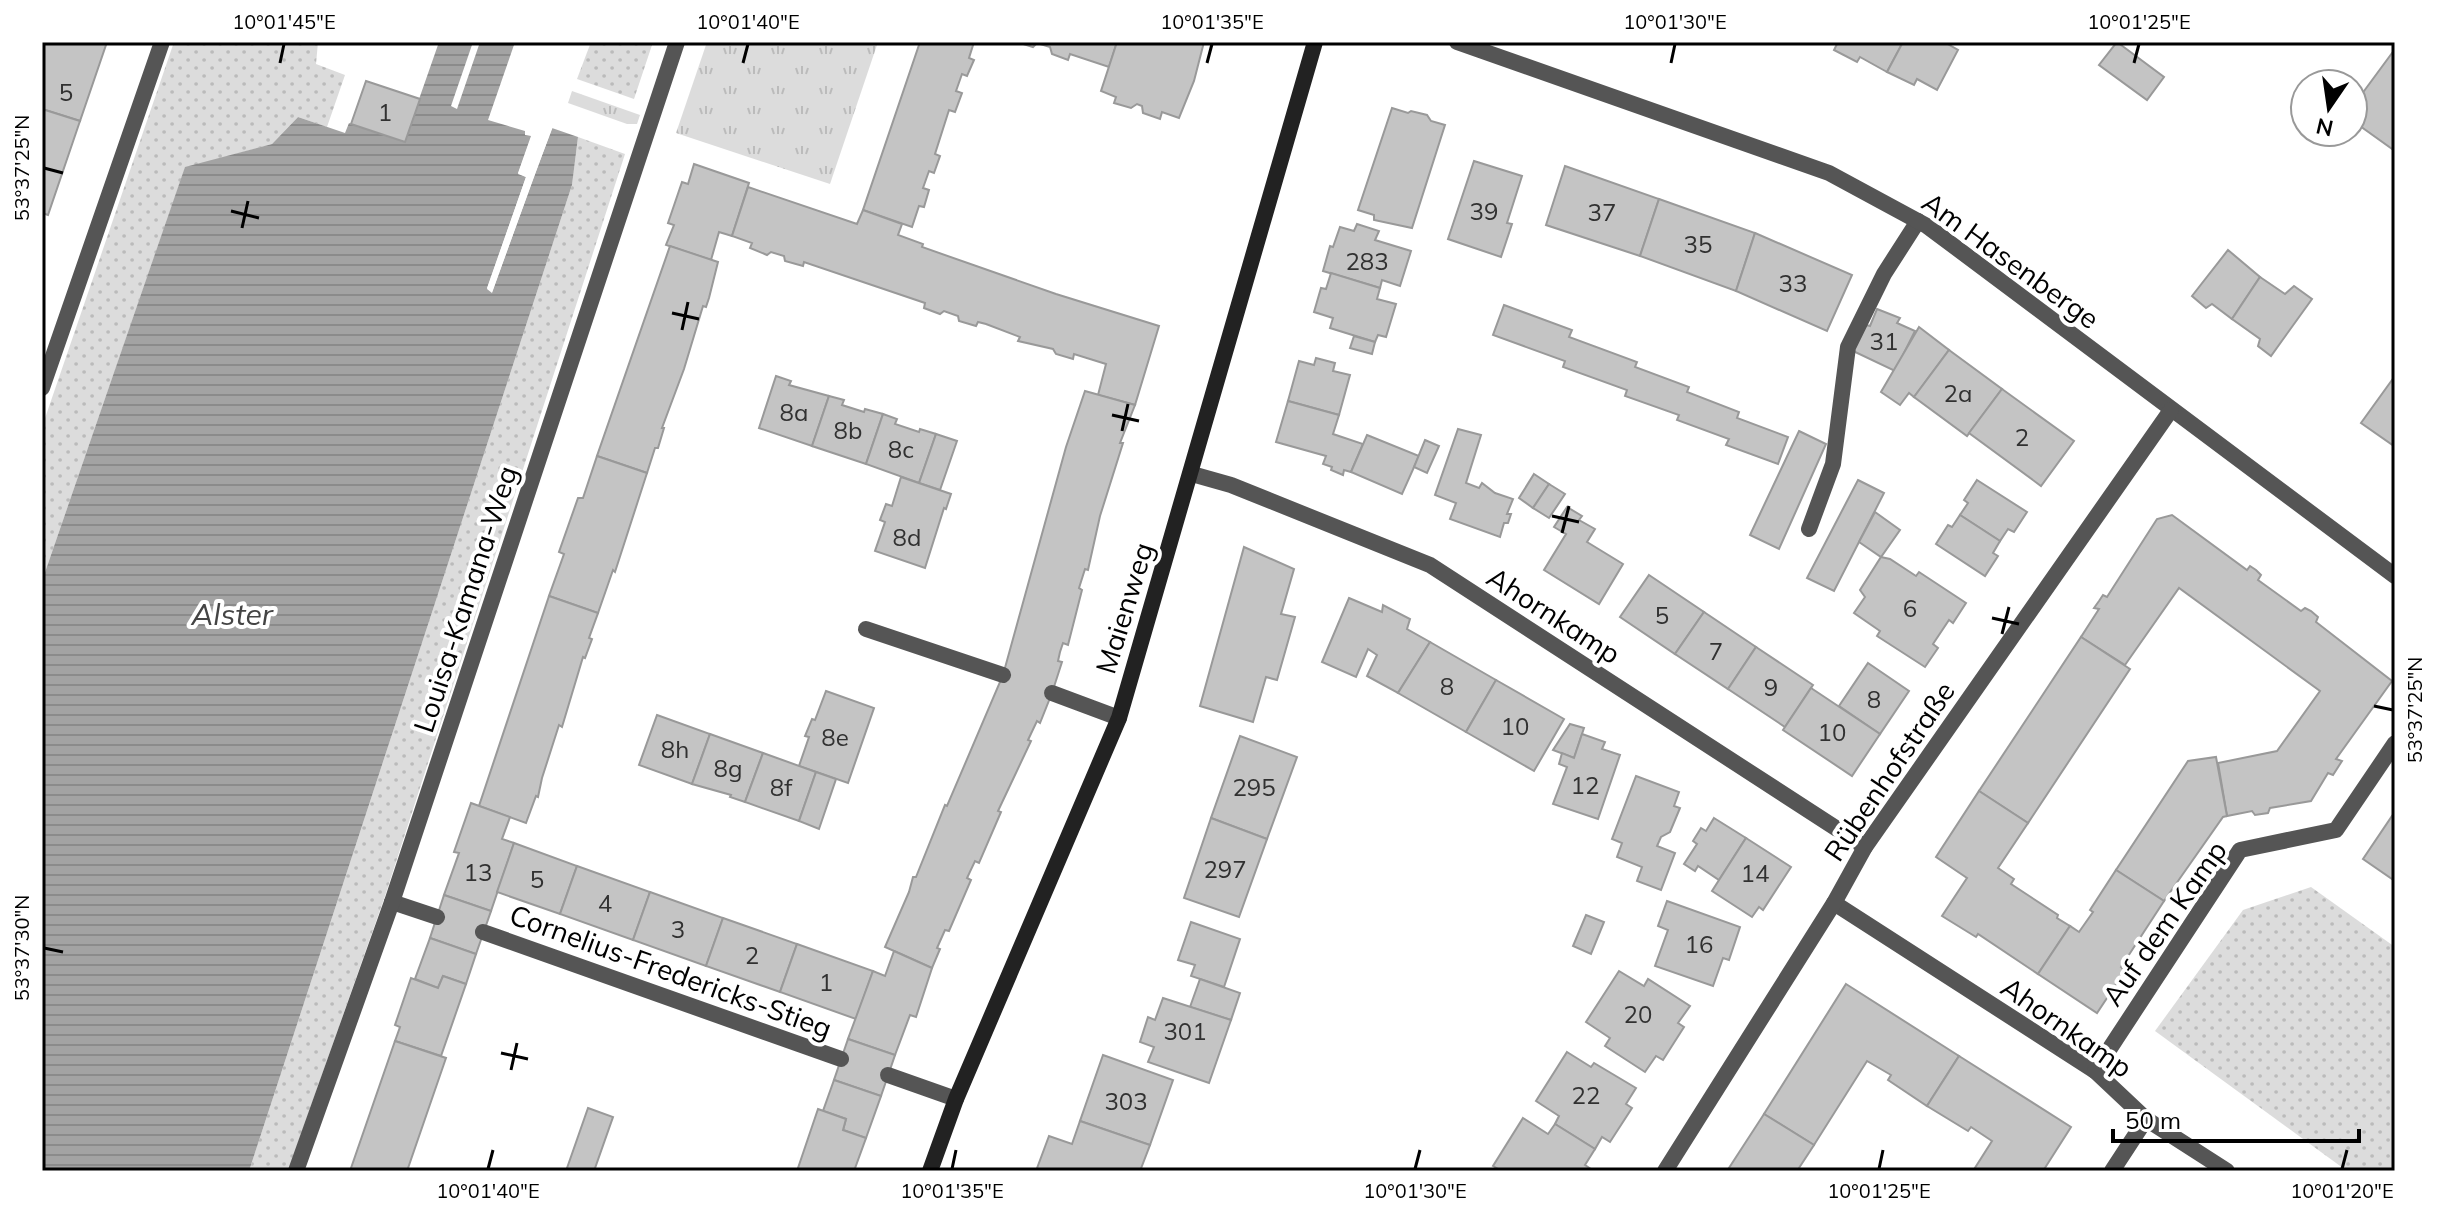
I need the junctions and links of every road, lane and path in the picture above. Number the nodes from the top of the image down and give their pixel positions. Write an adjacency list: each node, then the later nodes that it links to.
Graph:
1 (162, 42): 6 (street)
2 (677, 42): 17 (street, Louisa-Kamana-Weg)
3 (1315, 42): 8 (street, Maienweg)
4 (1457, 42): 5 (street, Am Hasenberge)
5 (1918, 221): 7 (street, Am Hasenberge); 9 (street)
6 (42, 388)
7 (2171, 410): 10 (street, Am Hasenberge); 16 (street, Rübenhofstraße)
8 (1192, 474): 14 (street, Maienweg); 16 (street, Ahornkamp)
9 (1809, 529)
10 (2395, 576)
11 (866, 629): 12 (street)
12 (1003, 675)
13 (1052, 693): 14 (street)
14 (1119, 718): 24 (street, Maienweg)
15 (2395, 743): 22 (street, Auf dem Kamp)
16 (1865, 847): 18 (street, Rübenhofstraße)
17 (392, 902): 19 (street); 26 (street, Louisa-Kamana-Weg)
18 (1834, 903): 22 (street, Ahornkamp); 28 (street, Rübenhofstraße)
19 (437, 917)
20 (483, 932): 21 (street, Cornelius-Fredericks-Stieg)
21 (841, 1059)
22 (2095, 1071): 25 (street, Ahornkamp)
23 (888, 1075): 24 (street)
24 (956, 1099): 27 (street, Maienweg)
25 (2146, 1119): 29 (street); 30 (street, Ahornkamp)
26 (296, 1171)
27 (930, 1171)
28 (1665, 1171)
29 (2112, 1171)
30 (2227, 1171)

